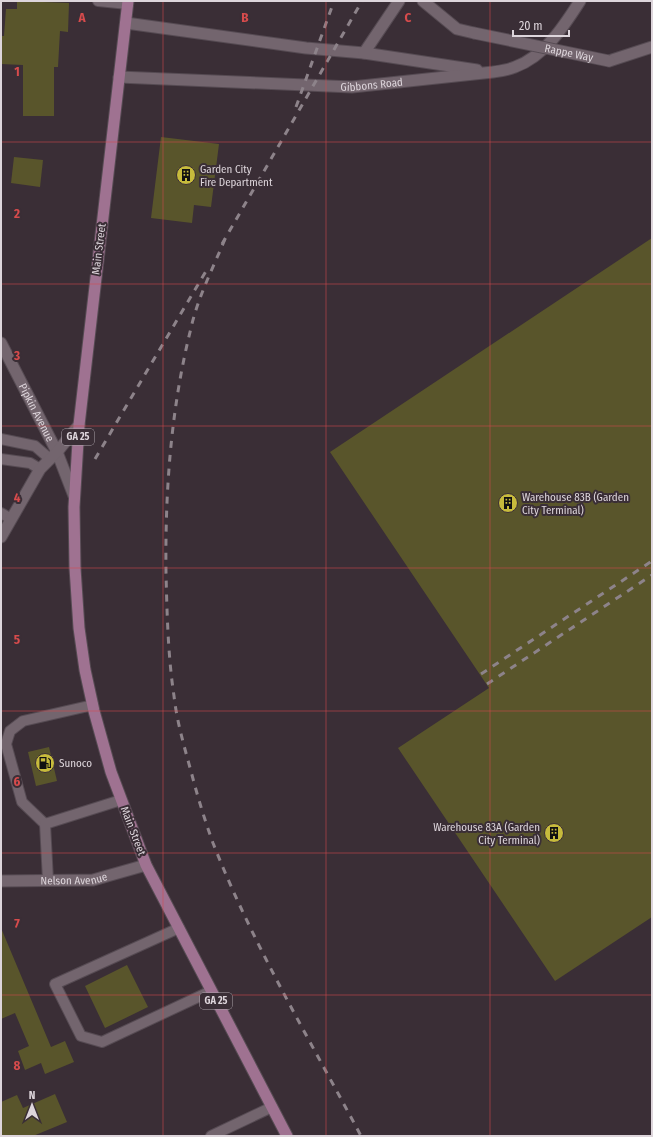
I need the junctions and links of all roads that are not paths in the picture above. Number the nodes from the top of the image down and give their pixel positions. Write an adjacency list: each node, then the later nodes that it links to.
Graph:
1 (98, 1): 5 (lane)
2 (399, 1): 8 (street)
3 (423, 1): 7 (street, Rappe Way, bridge)
4 (580, 1): 9 (street)
5 (128, 2): 6 (main road, Main Street / GA 25)
6 (126, 23): 8 (street, Gibbons Road); 10 (main road, Main Street / GA 25)
7 (652, 47)
8 (364, 53): 9 (street, Gibbons Road)
9 (493, 72): 10 (street, Gibbons Road)
10 (119, 77): 12 (main road, Main Street / GA 25)
11 (1, 343): 14 (street, Pipkin Avenue)
12 (79, 424): 14 (street, Pipkin Avenue); 17 (main road, Main Street / GA 25)
13 (1, 439): 14 (lane)
14 (54, 455): 16 (street); 17 (street, Main Street)
15 (1, 459): 16 (lane)
16 (40, 469): 19 (street)
17 (74, 496): 21 (main road, Main Street / GA 25)
18 (1, 513): 19 (lane)
19 (11, 519): 20 (street)
20 (1, 537)
21 (93, 705): 22 (main road, Main Street / GA 25); 23 (lane)
22 (121, 800): 23 (lane); 24 (main road, Main Street / GA 25)
23 (46, 824): 25 (lane)
24 (146, 865): 25 (street, Nelson Avenue); 27 (main road, Main Street / GA 25)
25 (48, 880): 26 (street, Nelson Avenue)
26 (1, 881)
27 (179, 928): 28 (main road, Main Street / GA 25); 28 (lane)
28 (211, 991): 29 (main road, Main Street / GA 25)
29 (272, 1108): 30 (lane); 31 (main road, Main Street / GA 25)
30 (211, 1136)
31 (287, 1136)

